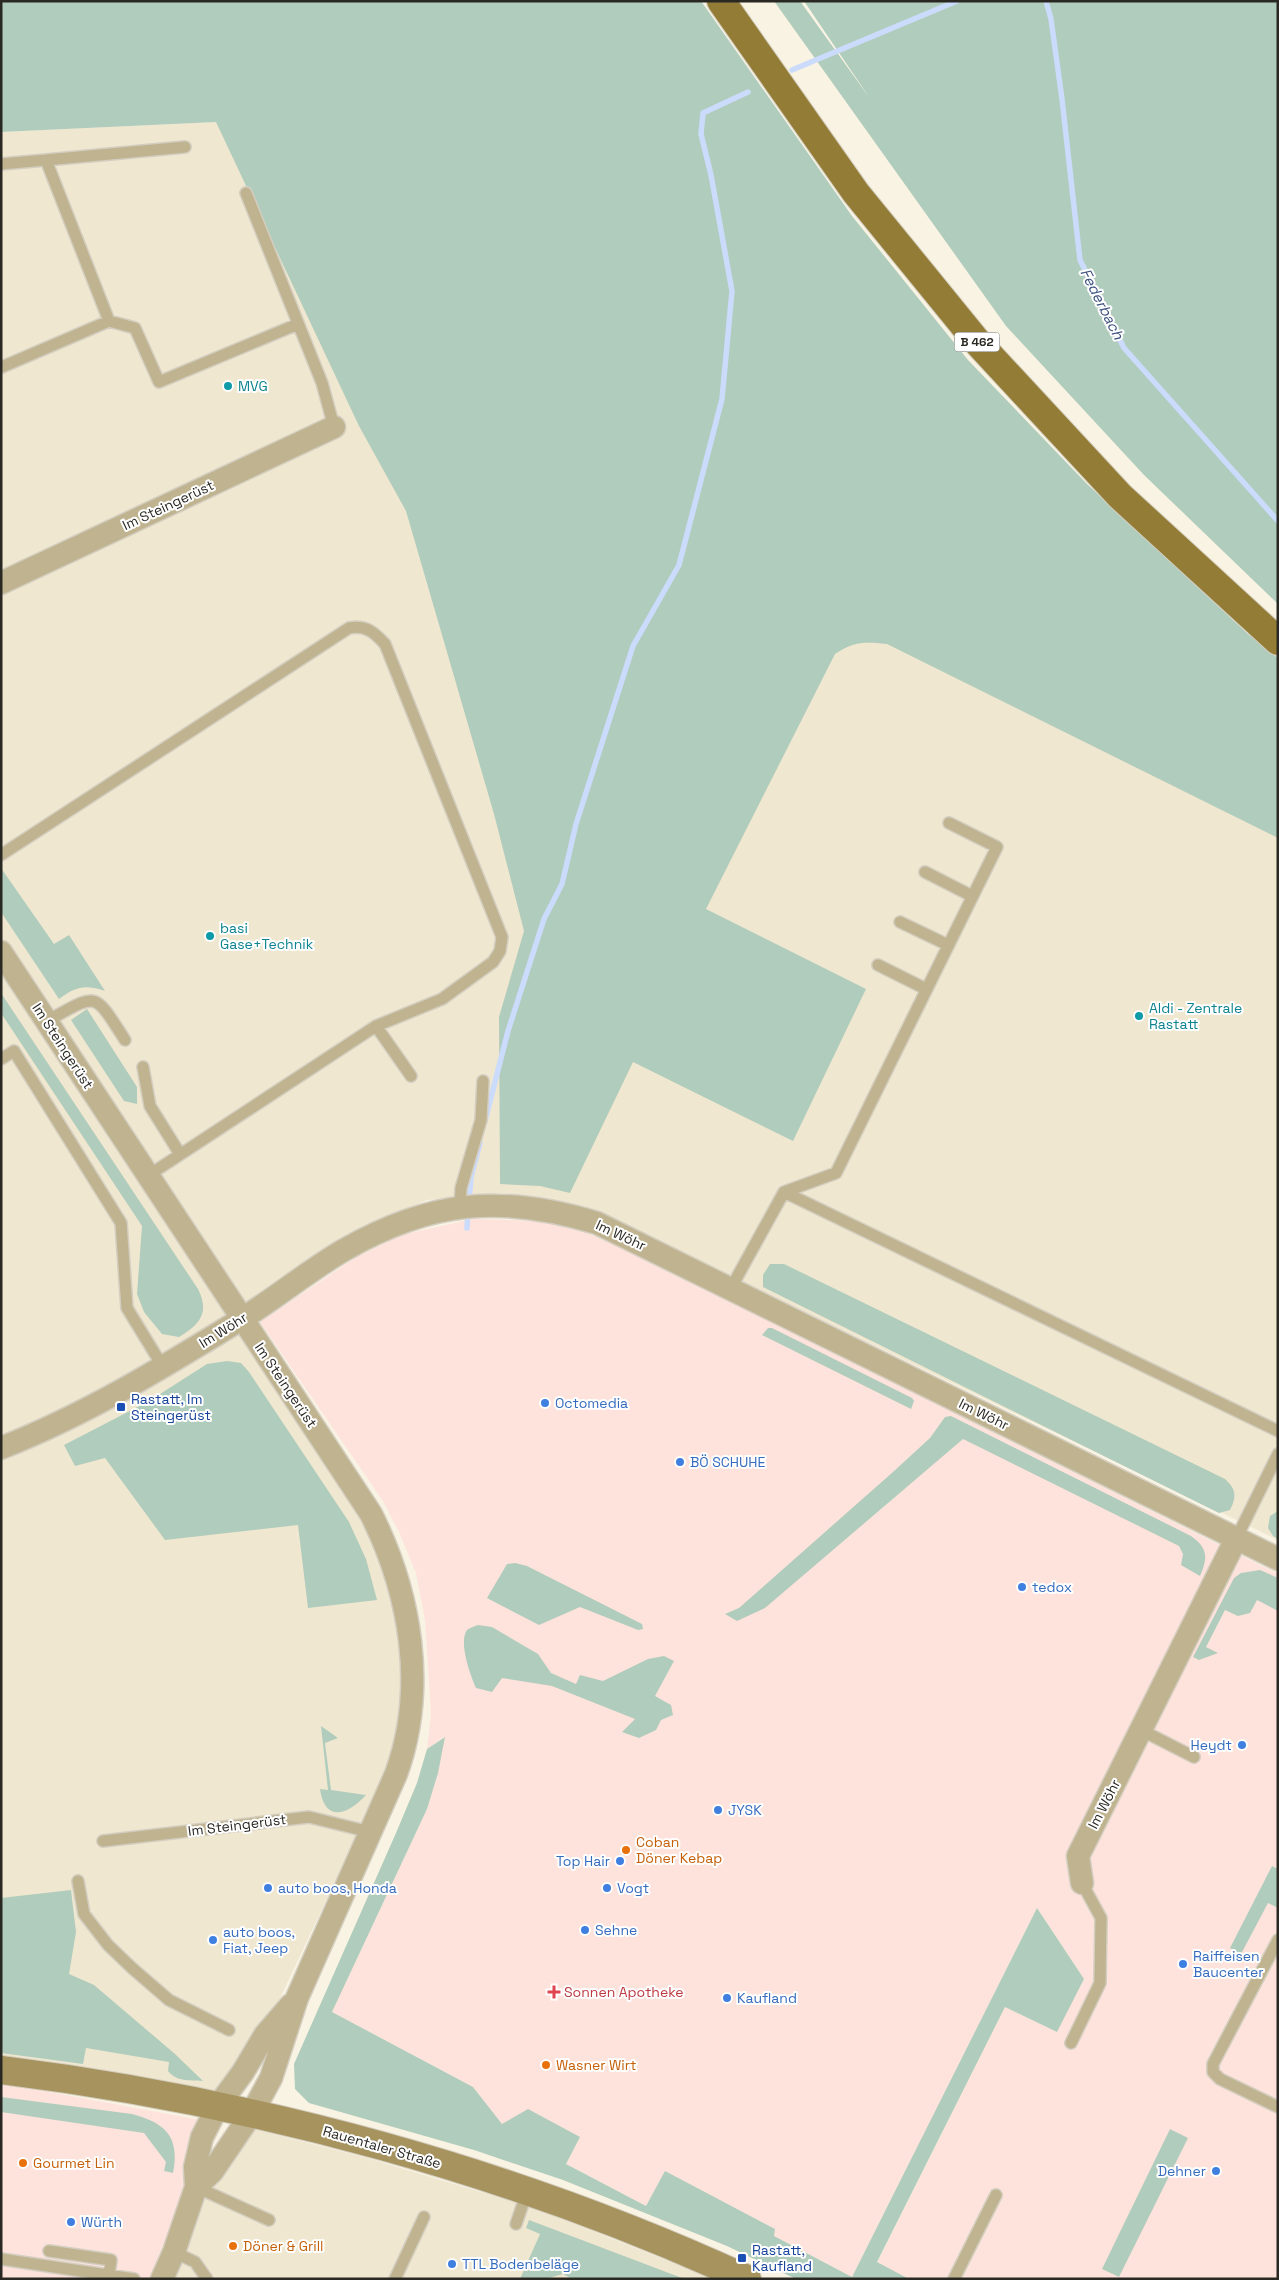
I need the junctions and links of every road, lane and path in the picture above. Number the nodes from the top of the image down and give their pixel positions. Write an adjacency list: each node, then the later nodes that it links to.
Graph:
1 (721, 1): 11 (main road, B 462)
2 (185, 147): 3 (lane)
3 (46, 160): 4 (lane); 6 (lane)
4 (1, 164)
5 (246, 192): 7 (lane)
6 (108, 320): 7 (lane); 8 (lane)
7 (298, 324): 9 (lane)
8 (2, 367)
9 (334, 427): 10 (street, Im Steingerüst)
10 (2, 580)
11 (1278, 640)
12 (949, 823): 15 (lane)
13 (1, 855): 22 (lane)
14 (925, 872): 15 (lane)
15 (972, 896): 17 (lane)
16 (900, 922): 17 (lane)
17 (948, 945): 20 (lane)
18 (1, 952): 21 (street, Im Steingerüst)
19 (878, 965): 20 (lane)
20 (926, 989): 30 (lane)
21 (47, 1021): 23 (lane); 29 (street, Im Steingerüst)
22 (376, 1026): 26 (lane); 28 (lane)
23 (125, 1040)
24 (1, 1059): 34 (lane)
25 (143, 1067): 28 (lane)
26 (411, 1076)
27 (483, 1081): 31 (lane)
28 (180, 1154): 29 (lane)
29 (148, 1175): 33 (street, Im Steingerüst)
30 (784, 1192): 32 (lane); 35 (lane)
31 (460, 1207): 32 (street, Im Wöhr); 33 (street, Im Wöhr)
32 (731, 1288): 38 (street, Im Wöhr)
33 (242, 1319): 34 (street, Im Wöhr); 42 (street, Im Steingerüst)
34 (163, 1367): 36 (street, Im Wöhr)
35 (1278, 1432)
36 (1, 1448)
37 (1278, 1454): 38 (lane)
38 (1236, 1539): 39 (street, Im Wöhr); 40 (street, Im Wöhr)
39 (1278, 1559)
40 (1141, 1730): 41 (lane); 45 (street, Im Wöhr)
41 (1194, 1757)
42 (370, 1832): 43 (lane, Im Steingerüst); 48 (street, Im Steingerüst)
43 (102, 1841)
44 (78, 1881): 49 (lane)
45 (1082, 1884): 50 (lane)
46 (1278, 1940): 47 (lane)
47 (1273, 1962): 53 (lane)
48 (297, 1998): 52 (street, Im Steingerüst); 54 (street, Im Steingerüst)
49 (228, 2030)
50 (1071, 2043)
51 (1, 2070): 52 (street, Rauentaler Straße)
52 (218, 2106): 54 (street, Rauentaler Straße); 55 (street, Im Steingerüst)
53 (1278, 2107)
54 (252, 2113): 55 (street, Im Steingerüst); 56 (street, Rauentaler Straße)
55 (196, 2187): 59 (lane); 62 (street)
56 (527, 2192): 60 (lane); 69 (street, Rauentaler Straße)
57 (996, 2195): 70 (lane)
58 (424, 2217): 68 (lane)
59 (269, 2220)
60 (516, 2224)
61 (49, 2251): 64 (lane)
62 (174, 2252): 66 (street); 67 (lane)
63 (1, 2258): 64 (lane)
64 (109, 2275): 65 (lane)
65 (134, 2279)
66 (162, 2279)
67 (208, 2279)
68 (395, 2279)
69 (747, 2279)
70 (954, 2279)

